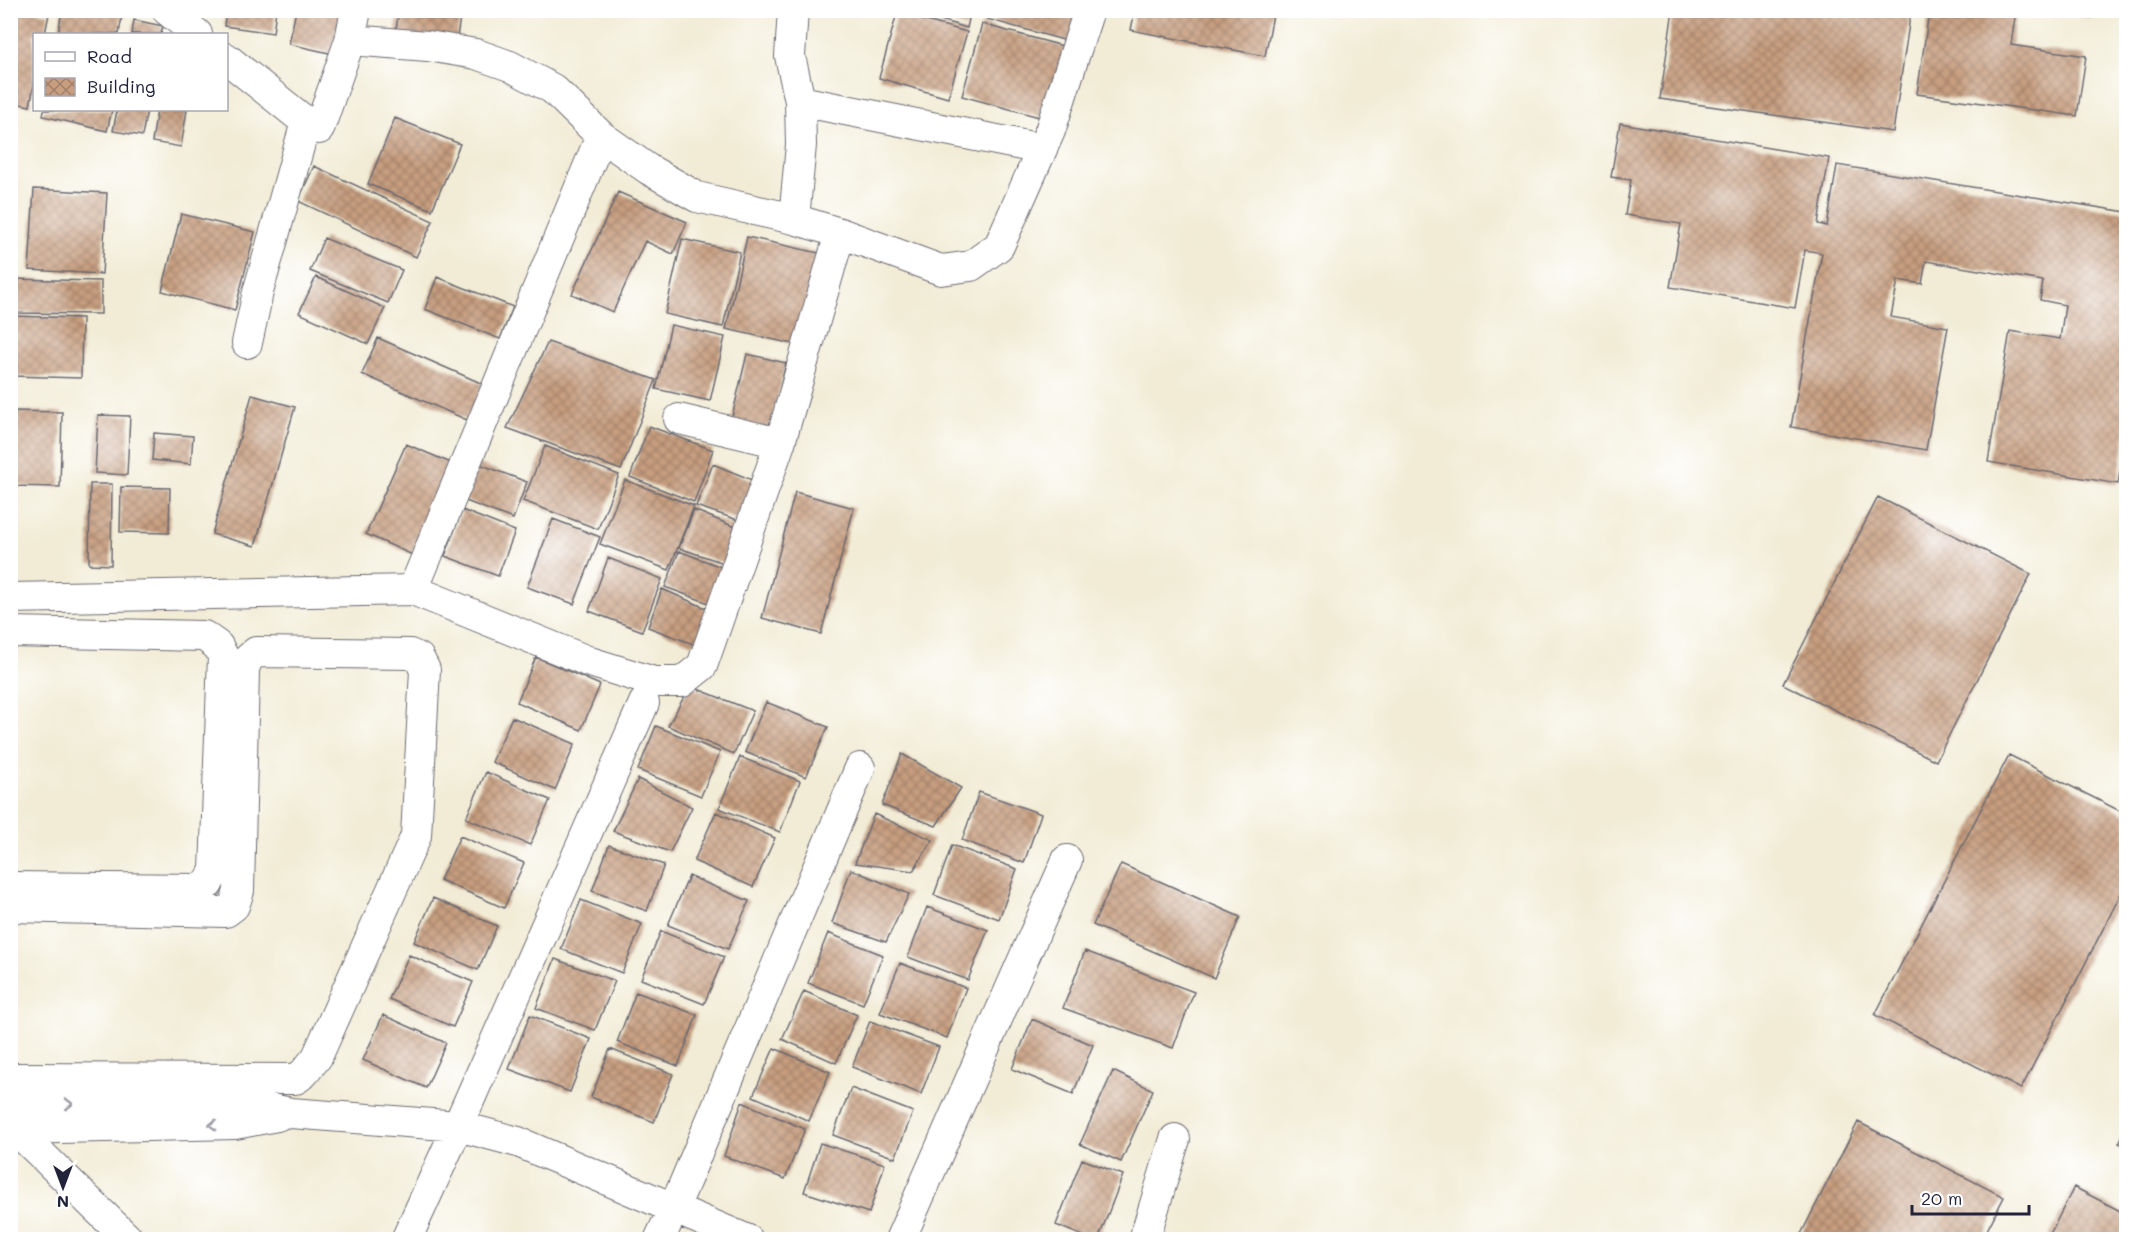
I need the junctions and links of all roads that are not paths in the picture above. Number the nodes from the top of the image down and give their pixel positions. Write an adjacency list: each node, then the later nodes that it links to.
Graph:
1 (167, 10): 5 (street)
2 (356, 10): 6 (street)
3 (793, 10): 8 (street)
4 (1089, 10): 11 (street)
5 (196, 33)
6 (350, 40): 9 (street); 10 (street)
7 (228, 60): 9 (street)
8 (800, 101): 11 (street); 12 (street)
9 (306, 122): 14 (street)
10 (601, 136): 12 (street); 17 (street)
11 (1042, 149): 13 (street)
12 (794, 219): 13 (street)
13 (840, 233): 16 (street)
14 (247, 343)
15 (679, 419): 16 (street)
16 (780, 443): 17 (street)
17 (413, 591): 18 (street)
18 (10, 598)
19 (10, 632): 23 (street)
20 (644, 703): 27 (street)
21 (860, 768): 29 (street)
22 (1067, 860): 34 (street)
23 (10, 887)
24 (10, 908): 25 (street)
25 (10, 1078)
26 (12, 1120): 27 (street); 30 (street)
27 (458, 1126): 29 (street); 31 (street)
28 (1174, 1139): 35 (street)
29 (674, 1208): 32 (street); 33 (street)
30 (129, 1239)
31 (406, 1239)
32 (659, 1239)
33 (748, 1239)
34 (900, 1239)
35 (1144, 1239)

